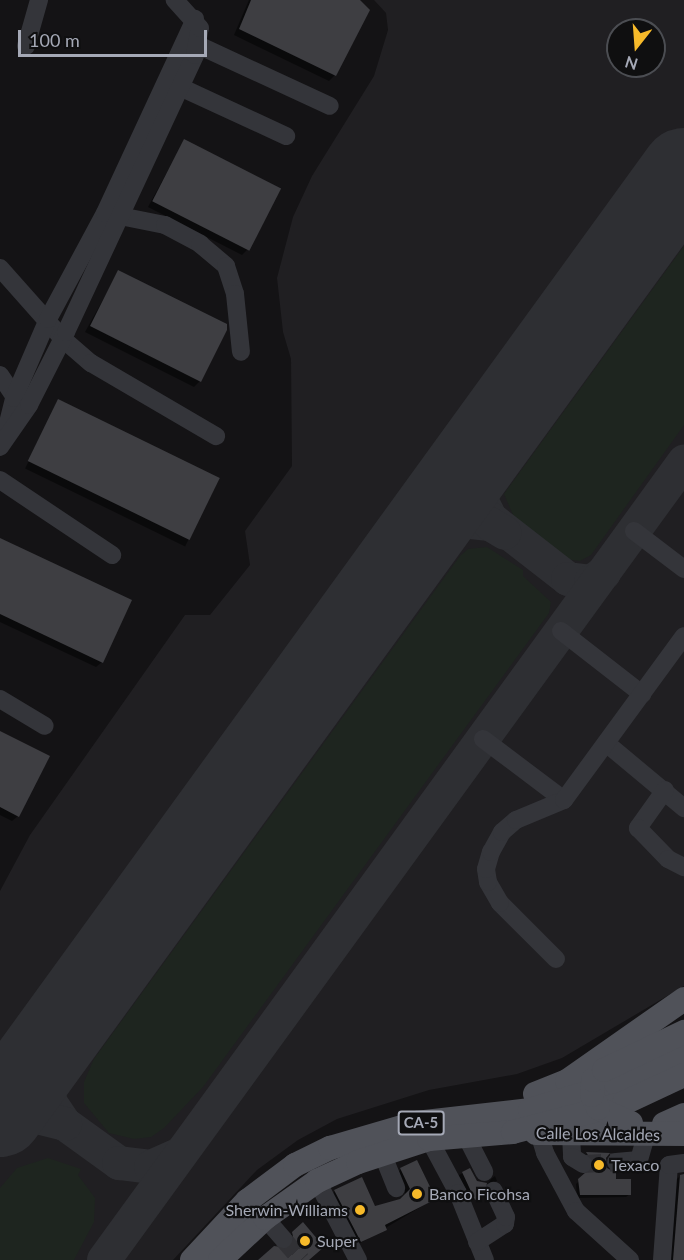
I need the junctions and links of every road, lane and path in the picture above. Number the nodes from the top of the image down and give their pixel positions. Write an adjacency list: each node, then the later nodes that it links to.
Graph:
1 (39, 0): 5 (street)
2 (175, 0): 3 (street)
3 (195, 19): 4 (street); 9 (street)
4 (198, 45): 6 (street); 7 (street)
5 (26, 46)
6 (180, 87): 8 (street); 9 (street)
7 (330, 106)
8 (286, 136)
9 (114, 215): 11 (street); 12 (street); 13 (street)
10 (0, 268): 11 (street)
11 (48, 319): 12 (street); 15 (street)
12 (63, 339): 15 (street); 16 (street)
13 (241, 352)
14 (0, 375): 15 (street)
15 (19, 405): 17 (street)
16 (216, 436)
17 (1, 445)
18 (0, 480): 20 (street)
19 (634, 531): 21 (street)
20 (112, 555)
21 (684, 569)
22 (561, 631): 24 (street)
23 (684, 636): 24 (street)
24 (642, 694): 28 (street)
25 (0, 699): 26 (street)
26 (45, 726)
27 (483, 739): 30 (street)
28 (606, 743): 29 (street); 30 (street)
29 (665, 790): 31 (street); 32 (street)
30 (564, 800): 33 (street)
31 (684, 808)
32 (684, 867)
33 (556, 959)
34 (684, 999): 39 (main road)
35 (684, 1032): 38 (main road, bridge)
36 (684, 1051): 39 (main road, CA-5)
37 (684, 1075): 40 (main road, CA-5)
38 (666, 1126): 42 (main road, Calle Los Alcaldes); 45 (street)
39 (423, 1131): 43 (main road, CA-5); 44 (main road, CA-5); 54 (street); 57 (main road, CA-5)
40 (513, 1132): 41 (main road, Calle Los Alcaldes); 43 (main road, CA-5)
41 (539, 1133): 42 (main road, Calle Los Alcaldes); 59 (street)
42 (571, 1135): 47 (street)
43 (467, 1138): 48 (street)
44 (382, 1153): 49 (main road, CA-5); 50 (street)
45 (616, 1162)
46 (684, 1163): 60 (street)
47 (583, 1164)
48 (484, 1172)
49 (317, 1181): 52 (main road, CA-5); 55 (street)
50 (396, 1188)
51 (494, 1191): 54 (street)
52 (266, 1218): 53 (street); 56 (main road, CA-5)
53 (283, 1239)
54 (477, 1242): 58 (street)
55 (351, 1257)
56 (227, 1258)
57 (192, 1260)
58 (485, 1260)
59 (630, 1260)
60 (662, 1260)

